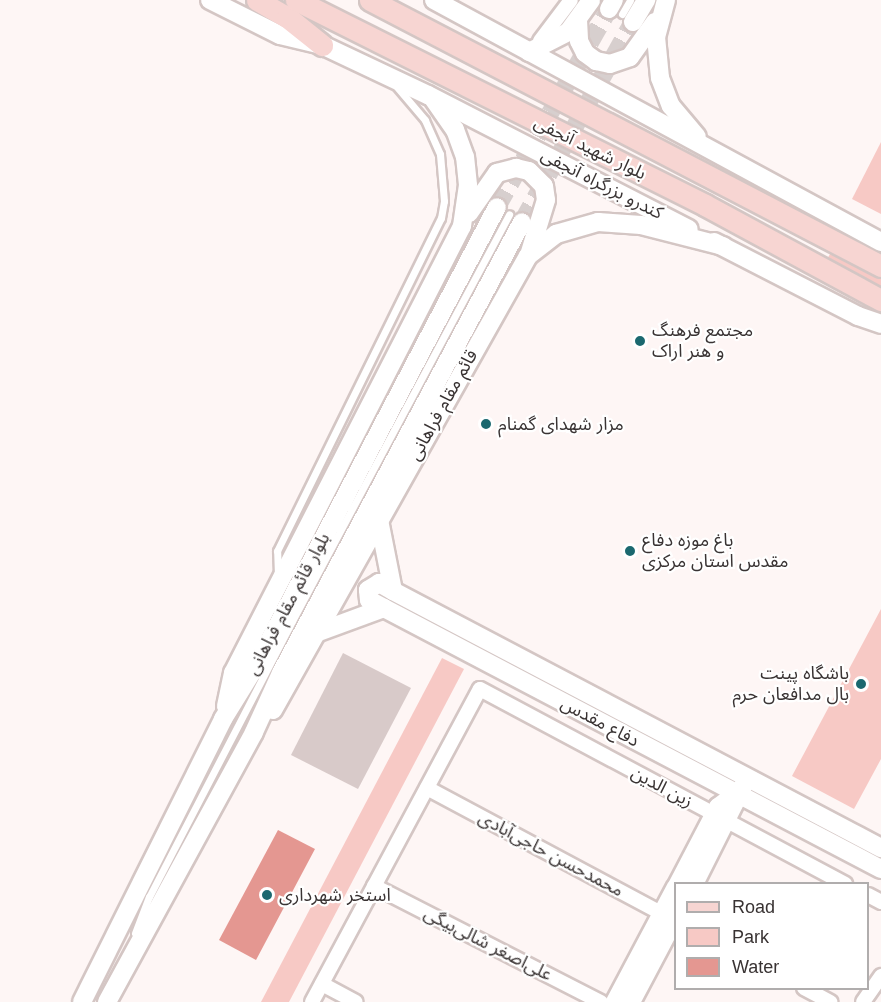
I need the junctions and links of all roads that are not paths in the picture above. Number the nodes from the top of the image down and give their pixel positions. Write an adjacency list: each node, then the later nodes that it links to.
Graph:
1 (210, 0): 13 (street, کندرو بزرگراه آنجفی)
2 (256, 0): 13 (main road)
3 (296, 0): 24 (main road, بلوار شهید آنجفی)
4 (369, 0): 23 (main road, بلوار شهید آنجفی)
5 (434, 0): 14 (street)
6 (571, 0): 14 (street)
7 (591, 0): 12 (street)
8 (630, 0): 11 (lane)
9 (646, 0): 11 (street)
10 (664, 5): 12 (street); 17 (street)
11 (620, 11)
12 (578, 20): 14 (street)
13 (322, 45): 15 (street, کندرو بزرگراه آنجفی)
14 (529, 52): 17 (street)
15 (387, 76): 16 (street, کندرو بزرگراه آنجفی); 27 (lane)
16 (428, 95): 19 (street); 21 (street, کندرو بزرگراه آنجفی)
17 (714, 152): 20 (street)
18 (509, 214): 31 (street, بلوار قائم مقام فراهانی); 32 (street, بلوار قائم مقام فراهانی); 44 (lane)
19 (462, 226): 22 (street); 27 (street)
20 (881, 242)
21 (723, 246): 22 (street, قائم مقام فراهانی); 25 (street, کندرو بزرگراه آنجفی)
22 (528, 256): 26 (street, قائم مقام فراهانی)
23 (881, 266)
24 (881, 300)
25 (881, 324)
26 (379, 520): 28 (street); 30 (street, قائم مقام فراهانی)
27 (278, 586): 31 (street)
28 (393, 591): 29 (street); 33 (street, دفاع مقدس)
29 (384, 608): 30 (street); 33 (street, دفاع مقدس)
30 (316, 633): 32 (street, قائم مقام فراهانی)
31 (223, 719): 48 (street, بلوار قائم مقام فراهانی)
32 (254, 732): 49 (street, بلوار قائم مقام فراهانی)
33 (742, 786): 35 (street); 36 (street, دفاع مقدس); 37 (street, دفاع مقدس)
34 (427, 788): 35 (street, زین الدین); 41 (street); 43 (street, محمدحسن حاجی‌آبادی)
35 (721, 818): 38 (street); 39 (street); 40 (street, زین الدین)
36 (881, 848)
37 (881, 869)
38 (678, 882)
39 (695, 882)
40 (841, 882)
41 (374, 886): 46 (street); 52 (street, علی‌اصغر شالی‌بیگی)
42 (674, 901): 43 (street)
43 (672, 917): 53 (street); 54 (street)
44 (135, 933)
45 (881, 976): 56 (street)
46 (322, 984): 50 (street); 51 (street)
47 (808, 990): 55 (street)
48 (82, 1002)
49 (107, 1002)
50 (312, 1002)
51 (356, 1002)
52 (602, 1002)
53 (615, 1002)
54 (631, 1002)
55 (830, 1002)
56 (862, 1002)

